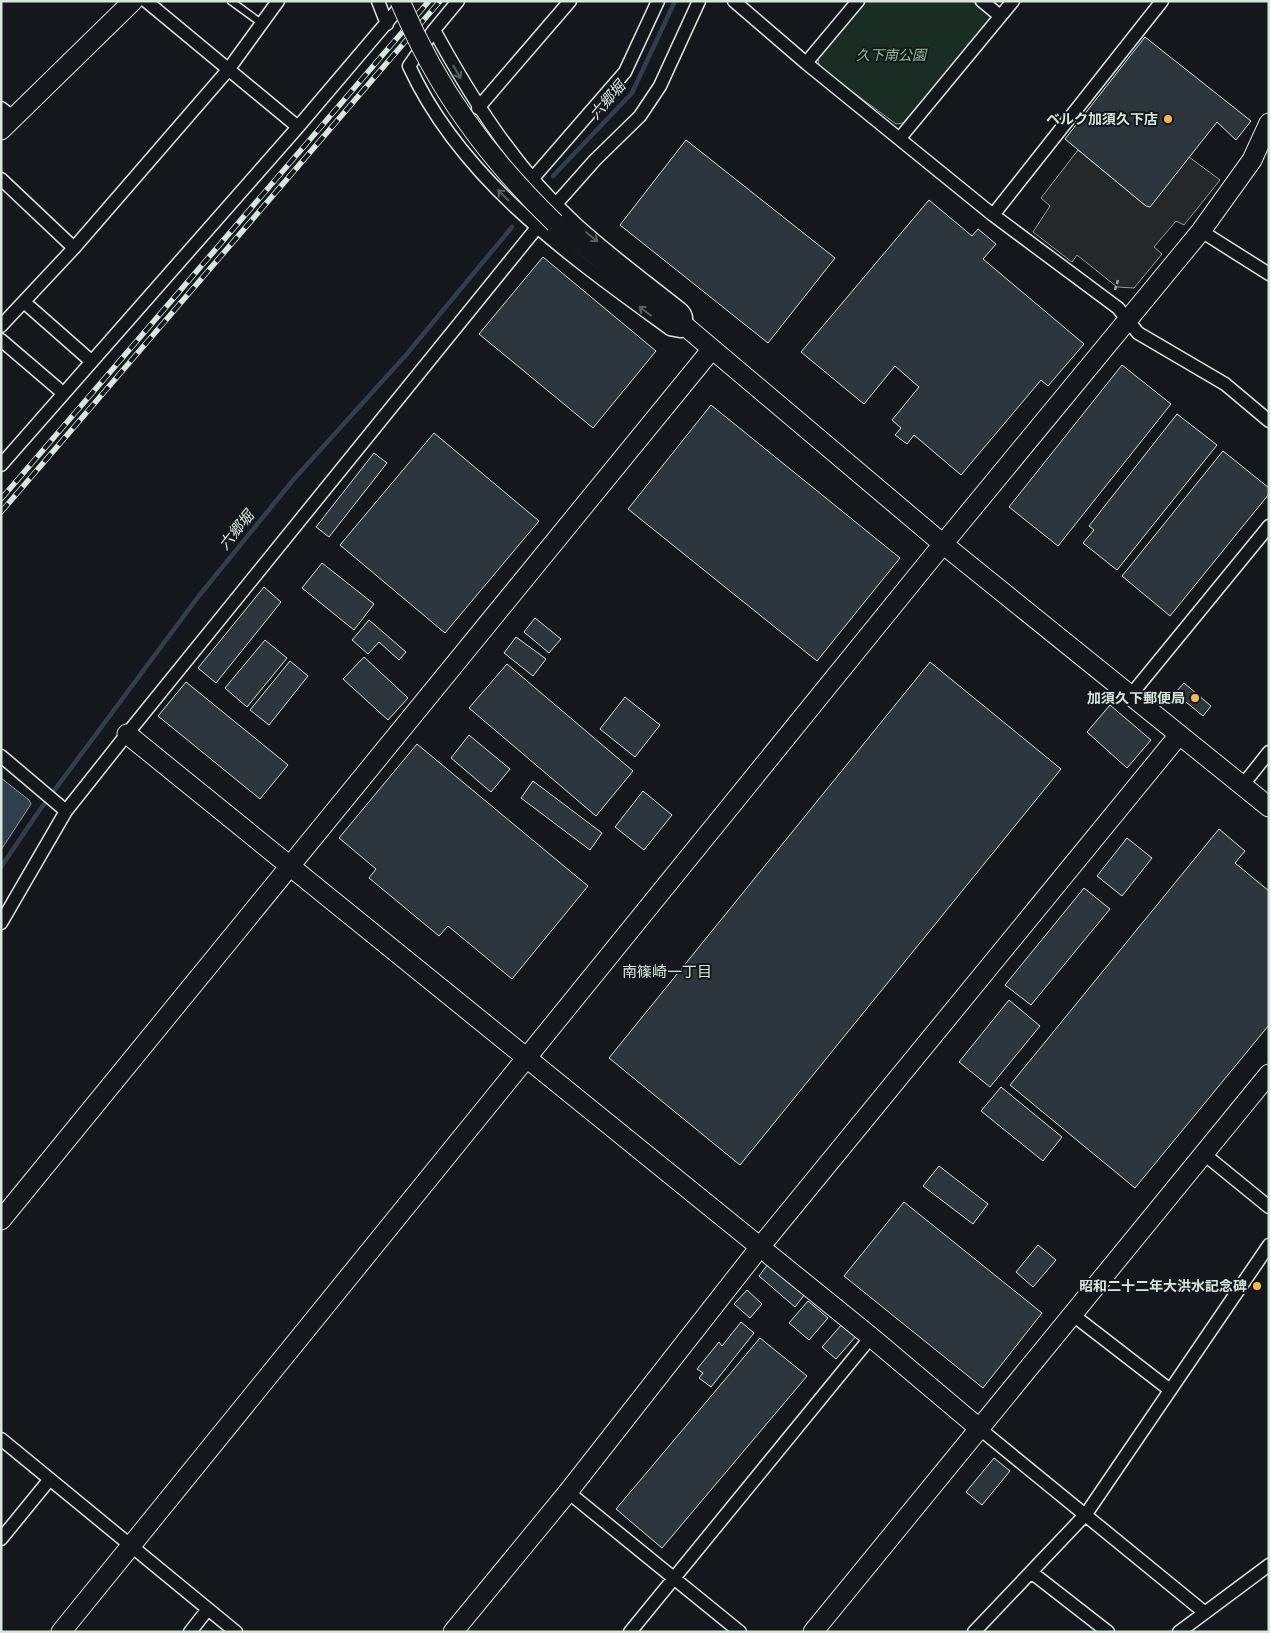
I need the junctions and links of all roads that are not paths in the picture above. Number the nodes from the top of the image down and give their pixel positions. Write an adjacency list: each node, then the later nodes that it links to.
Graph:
1 (133, 1): 24 (street)
2 (146, 1): 22 (street)
3 (231, 1): 18 (lane)
4 (278, 1): 18 (street)
5 (378, 1): 19 (street)
6 (400, 1): 32 (street, bridge)
7 (405, 1): 19 (street)
8 (458, 1): 20 (street)
9 (570, 1): 23 (street)
10 (658, 1): 28 (street)
11 (699, 1): 30 (street)
12 (734, 1): 21 (street)
13 (858, 1): 21 (street)
14 (982, 1): 17 (street)
15 (1013, 1): 17 (street)
16 (1162, 1): 31 (street)
17 (1000, 16): 27 (street)
18 (261, 23): 22 (street)
19 (387, 24): 26 (street)
20 (434, 30): 23 (street, one-way to 23); 32 (street, one-way to 20)
21 (806, 64): 27 (street)
22 (228, 70): 26 (street); 34 (street)
23 (478, 108): 28 (street)
24 (6, 119)
25 (1269, 123): 33 (street)
26 (298, 127): 42 (street)
27 (900, 138): 31 (street)
28 (532, 178): 30 (street)
29 (1, 179): 34 (street)
30 (556, 204): 32 (street); 39 (street, one-way to 39)
31 (993, 215): 37 (street)
32 (547, 226): 39 (street); 49 (street)
33 (1201, 231): 35 (street); 37 (street)
34 (74, 248): 36 (street)
35 (1269, 274)
36 (24, 302): 38 (street); 42 (street)
37 (1128, 320): 44 (street); 47 (street)
38 (1, 326)
39 (685, 326): 41 (street)
40 (1, 340): 43 (street)
41 (712, 350): 47 (street); 56 (street)
42 (91, 360): 43 (street)
43 (63, 393): 45 (street)
44 (1269, 421)
45 (1, 466)
46 (1269, 526): 48 (street)
47 (942, 544): 48 (street); 58 (street)
48 (1130, 696): 50 (street)
49 (127, 734): 55 (street); 56 (street)
50 (1179, 735): 53 (street); 64 (street)
51 (1269, 752): 53 (street)
52 (1, 756): 55 (street)
53 (1242, 786): 54 (street)
54 (1269, 807)
55 (66, 811): 57 (street)
56 (290, 866): 58 (street); 62 (street)
57 (1, 923)
58 (527, 1058): 64 (street); 74 (street)
59 (1269, 1074): 60 (street)
60 (1204, 1154): 61 (street); 65 (street)
61 (1269, 1207)
62 (1, 1220)
63 (1269, 1245): 67 (street)
64 (760, 1248): 66 (street); 71 (street)
65 (1073, 1315): 67 (street); 68 (street)
66 (871, 1337): 68 (street); 77 (street)
67 (1170, 1390): 72 (street)
68 (980, 1429): 72 (street); 87 (street)
69 (1, 1440): 70 (street)
70 (50, 1479): 73 (street); 74 (street)
71 (568, 1492): 77 (street); 84 (street)
72 (1086, 1514): 76 (street); 79 (street)
73 (1, 1539)
74 (131, 1546): 78 (street); 81 (street)
75 (1269, 1565): 79 (street)
76 (1031, 1572): 80 (street); 88 (street)
77 (673, 1577): 85 (street); 86 (street)
78 (208, 1609): 82 (street); 83 (street)
79 (1204, 1612): 89 (street)
80 (978, 1631)
81 (61, 1632)
82 (190, 1632)
83 (236, 1632)
84 (453, 1632)
85 (630, 1632)
86 (740, 1632)
87 (813, 1632)
88 (1108, 1632)
89 (1179, 1632)

